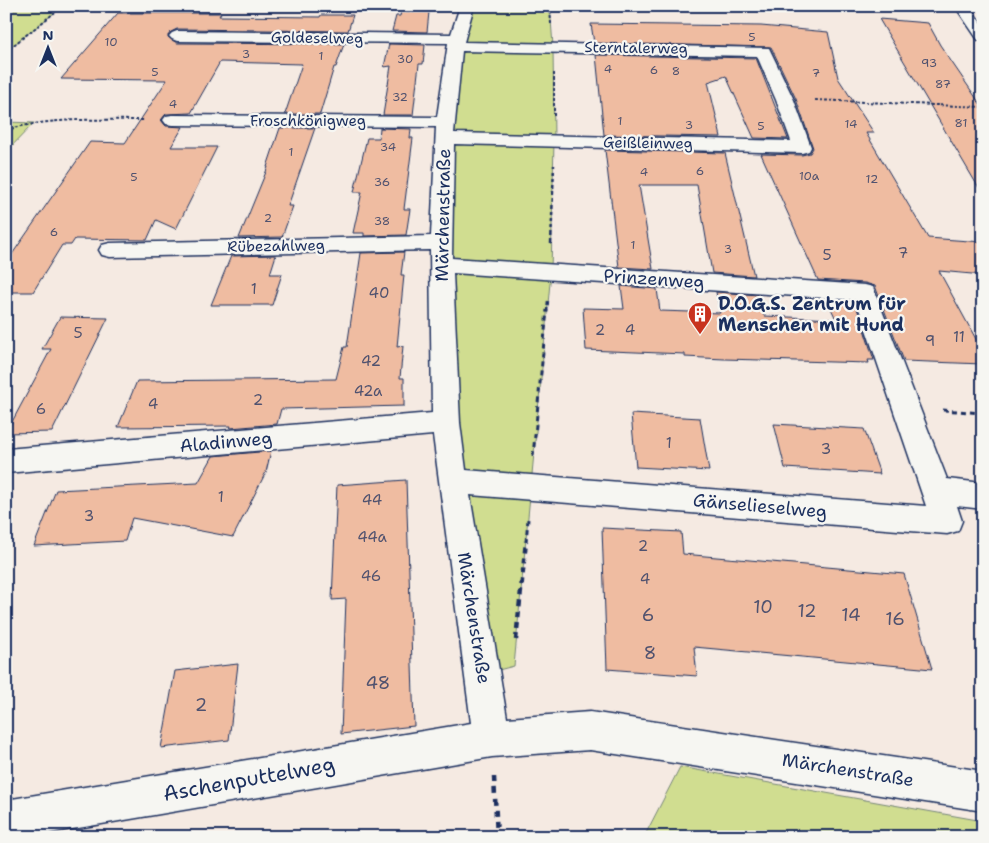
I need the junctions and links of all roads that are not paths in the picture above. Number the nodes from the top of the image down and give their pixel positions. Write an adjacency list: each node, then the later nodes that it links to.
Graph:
1 (467, 6): 5 (street, Märchenstraße)
2 (962, 6): 4 (street)
3 (177, 36): 5 (street, Goldeselweg)
4 (983, 37)
5 (456, 42): 6 (street, Sterntalerweg); 8 (street, Märchenstraße)
6 (785, 100): 8 (street, Geißleinweg)
7 (172, 120): 8 (street, Froschkönigweg)
8 (445, 130): 10 (street, Märchenstraße)
9 (110, 250): 10 (street, Rübezahlweg)
10 (441, 254): 11 (street, Prinzenweg); 12 (street, Märchenstraße)
11 (907, 407): 15 (street, Gänselieselweg)
12 (446, 423): 13 (street, Aladinweg); 14 (street, Märchenstraße)
13 (6, 461)
14 (453, 481): 15 (street, Gänselieselweg); 17 (street, Märchenstraße)
15 (936, 491): 16 (street)
16 (983, 496)
17 (492, 738): 18 (street, Märchenstraße); 19 (street, Aschenputtelweg)
18 (983, 791)
19 (6, 820)

